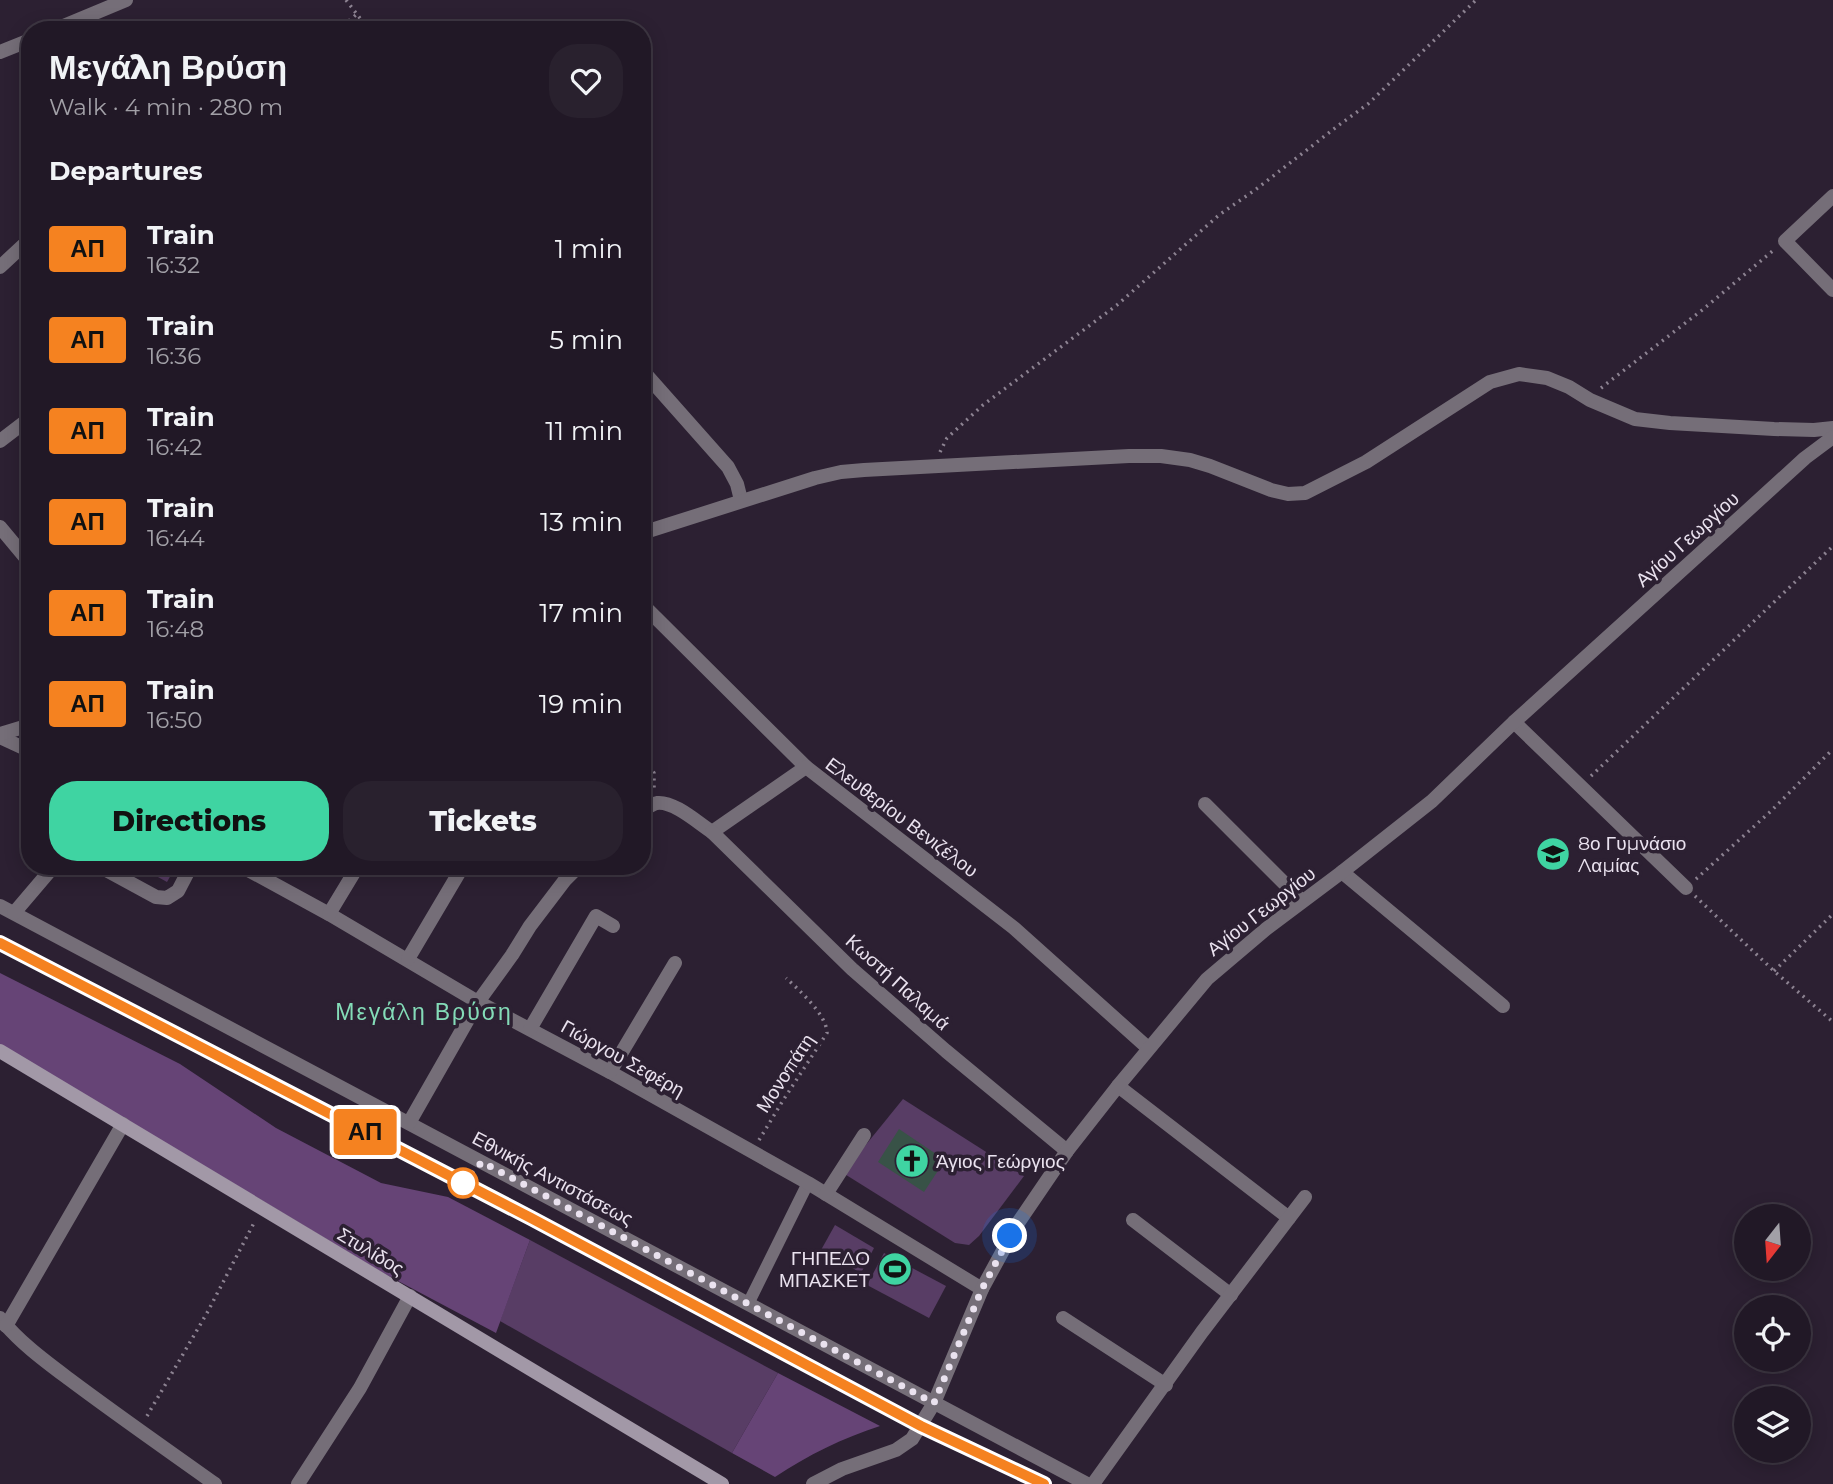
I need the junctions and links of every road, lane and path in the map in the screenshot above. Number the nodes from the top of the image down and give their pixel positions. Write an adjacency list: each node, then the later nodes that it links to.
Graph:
1 (126, 0): 5 (street)
2 (346, 0): 4 (path)
3 (1476, 0): 21 (path)
4 (357, 14): 6 (path); 7 (path)
5 (76, 21)
6 (349, 21)
7 (362, 21)
8 (21, 44): 9 (street)
9 (0, 52)
10 (1833, 196): 11 (street)
11 (1785, 241): 14 (street); 16 (path)
12 (21, 247): 13 (street)
13 (0, 267)
14 (1833, 290)
15 (651, 380): 22 (street)
16 (1590, 400): 18 (street); 21 (street)
17 (21, 425): 20 (street)
18 (1833, 428)
19 (1833, 437): 28 (street, Αγίου Γεωργίου)
20 (0, 441)
21 (933, 467): 22 (street)
22 (741, 500): 24 (street)
23 (0, 527): 26 (street)
24 (651, 530)
25 (1833, 546): 35 (path)
26 (21, 552)
27 (651, 613): 34 (street, Ελευθερίου Βενιζέλου)
28 (1514, 722): 35 (street); 40 (street, Αγίου Γεωργίου)
29 (21, 728): 30 (street)
30 (0, 736): 31 (street)
31 (21, 746)
32 (1833, 749): 48 (path)
33 (651, 768): 36 (path)
34 (806, 768): 39 (street); 63 (street, Ελευθερίου Βενιζέλου)
35 (1580, 786): 48 (street)
36 (651, 790)
37 (1205, 804): 49 (street)
38 (651, 806): 39 (street, Κωστή Παλαμά)
39 (712, 832): 70 (street, Κωστή Παλαμά)
40 (1342, 872): 49 (street, Αγίου Γεωργίου); 60 (street)
41 (47, 875): 51 (street)
42 (116, 875): 43 (street)
43 (186, 875)
44 (260, 875): 52 (street, Γιώργου Σεφέρη)
45 (353, 875): 52 (street)
46 (458, 875): 55 (street)
47 (570, 875): 59 (street)
48 (1686, 888): 57 (path)
49 (1302, 901): 63 (street, Αγίου Γεωργίου)
50 (0, 906): 51 (street, Εθνικής Αντιστάσεως)
51 (15, 913): 67 (street, Εθνικής Αντιστάσεως)
52 (329, 914): 55 (street, Γιώργου Σεφέρη)
53 (1833, 914): 57 (path)
54 (613, 926): 62 (street)
55 (408, 960): 59 (street, Γιώργου Σεφέρη)
56 (676, 963): 65 (street)
57 (1774, 971): 61 (path)
58 (786, 978): 71 (path, Μονοπάτη)
59 (478, 1002): 62 (street, Γιώργου Σεφέρη); 67 (street)
60 (1503, 1006)
61 (1833, 1022)
62 (530, 1029): 65 (street, Γιώργου Σεφέρη)
63 (1148, 1048): 66 (street, Αγίου Γεωργίου)
64 (0, 1051): 68 (main road, Στυλίδος)
65 (610, 1072): 71 (street, Γιώργου Σεφέρη)
66 (1118, 1086): 70 (street, Αγίου Γεωργίου); 76 (street)
67 (409, 1123): 81 (street, Εθνικής Αντιστάσεως)
68 (123, 1124): 75 (main road, Στυλίδος); 83 (street)
69 (864, 1135): 73 (street)
70 (1067, 1151): 78 (street, Αγίου Γεωργίου)
71 (752, 1152): 72 (street, Γιώργου Σεφέρη)
72 (808, 1183): 73 (street, Γιώργου Σεφέρη); 81 (street)
73 (826, 1194): 78 (street, Γιώργου Σεφέρη)
74 (1305, 1197): 76 (street)
75 (262, 1207): 80 (main road, Στυλίδος); 86 (path)
76 (1289, 1218): 79 (street)
77 (1133, 1220): 79 (street)
78 (982, 1289): 85 (street, Αγίου Γεωργίου)
79 (1231, 1295): 84 (street)
80 (410, 1296): 88 (street); 89 (main road, Στυλίδος)
81 (748, 1304): 85 (street, Εθνικής Αντιστάσεως)
82 (1063, 1318): 84 (street)
83 (3, 1322): 86 (street)
84 (1166, 1385): 92 (street)
85 (934, 1403): 90 (street, Αγίου Γεωργίου); 91 (street, Εθνικής Αντιστάσεως)
86 (139, 1430): 87 (street)
87 (215, 1484)
88 (298, 1484)
89 (722, 1484)
90 (813, 1484)
91 (1087, 1484)
92 (1093, 1484)

